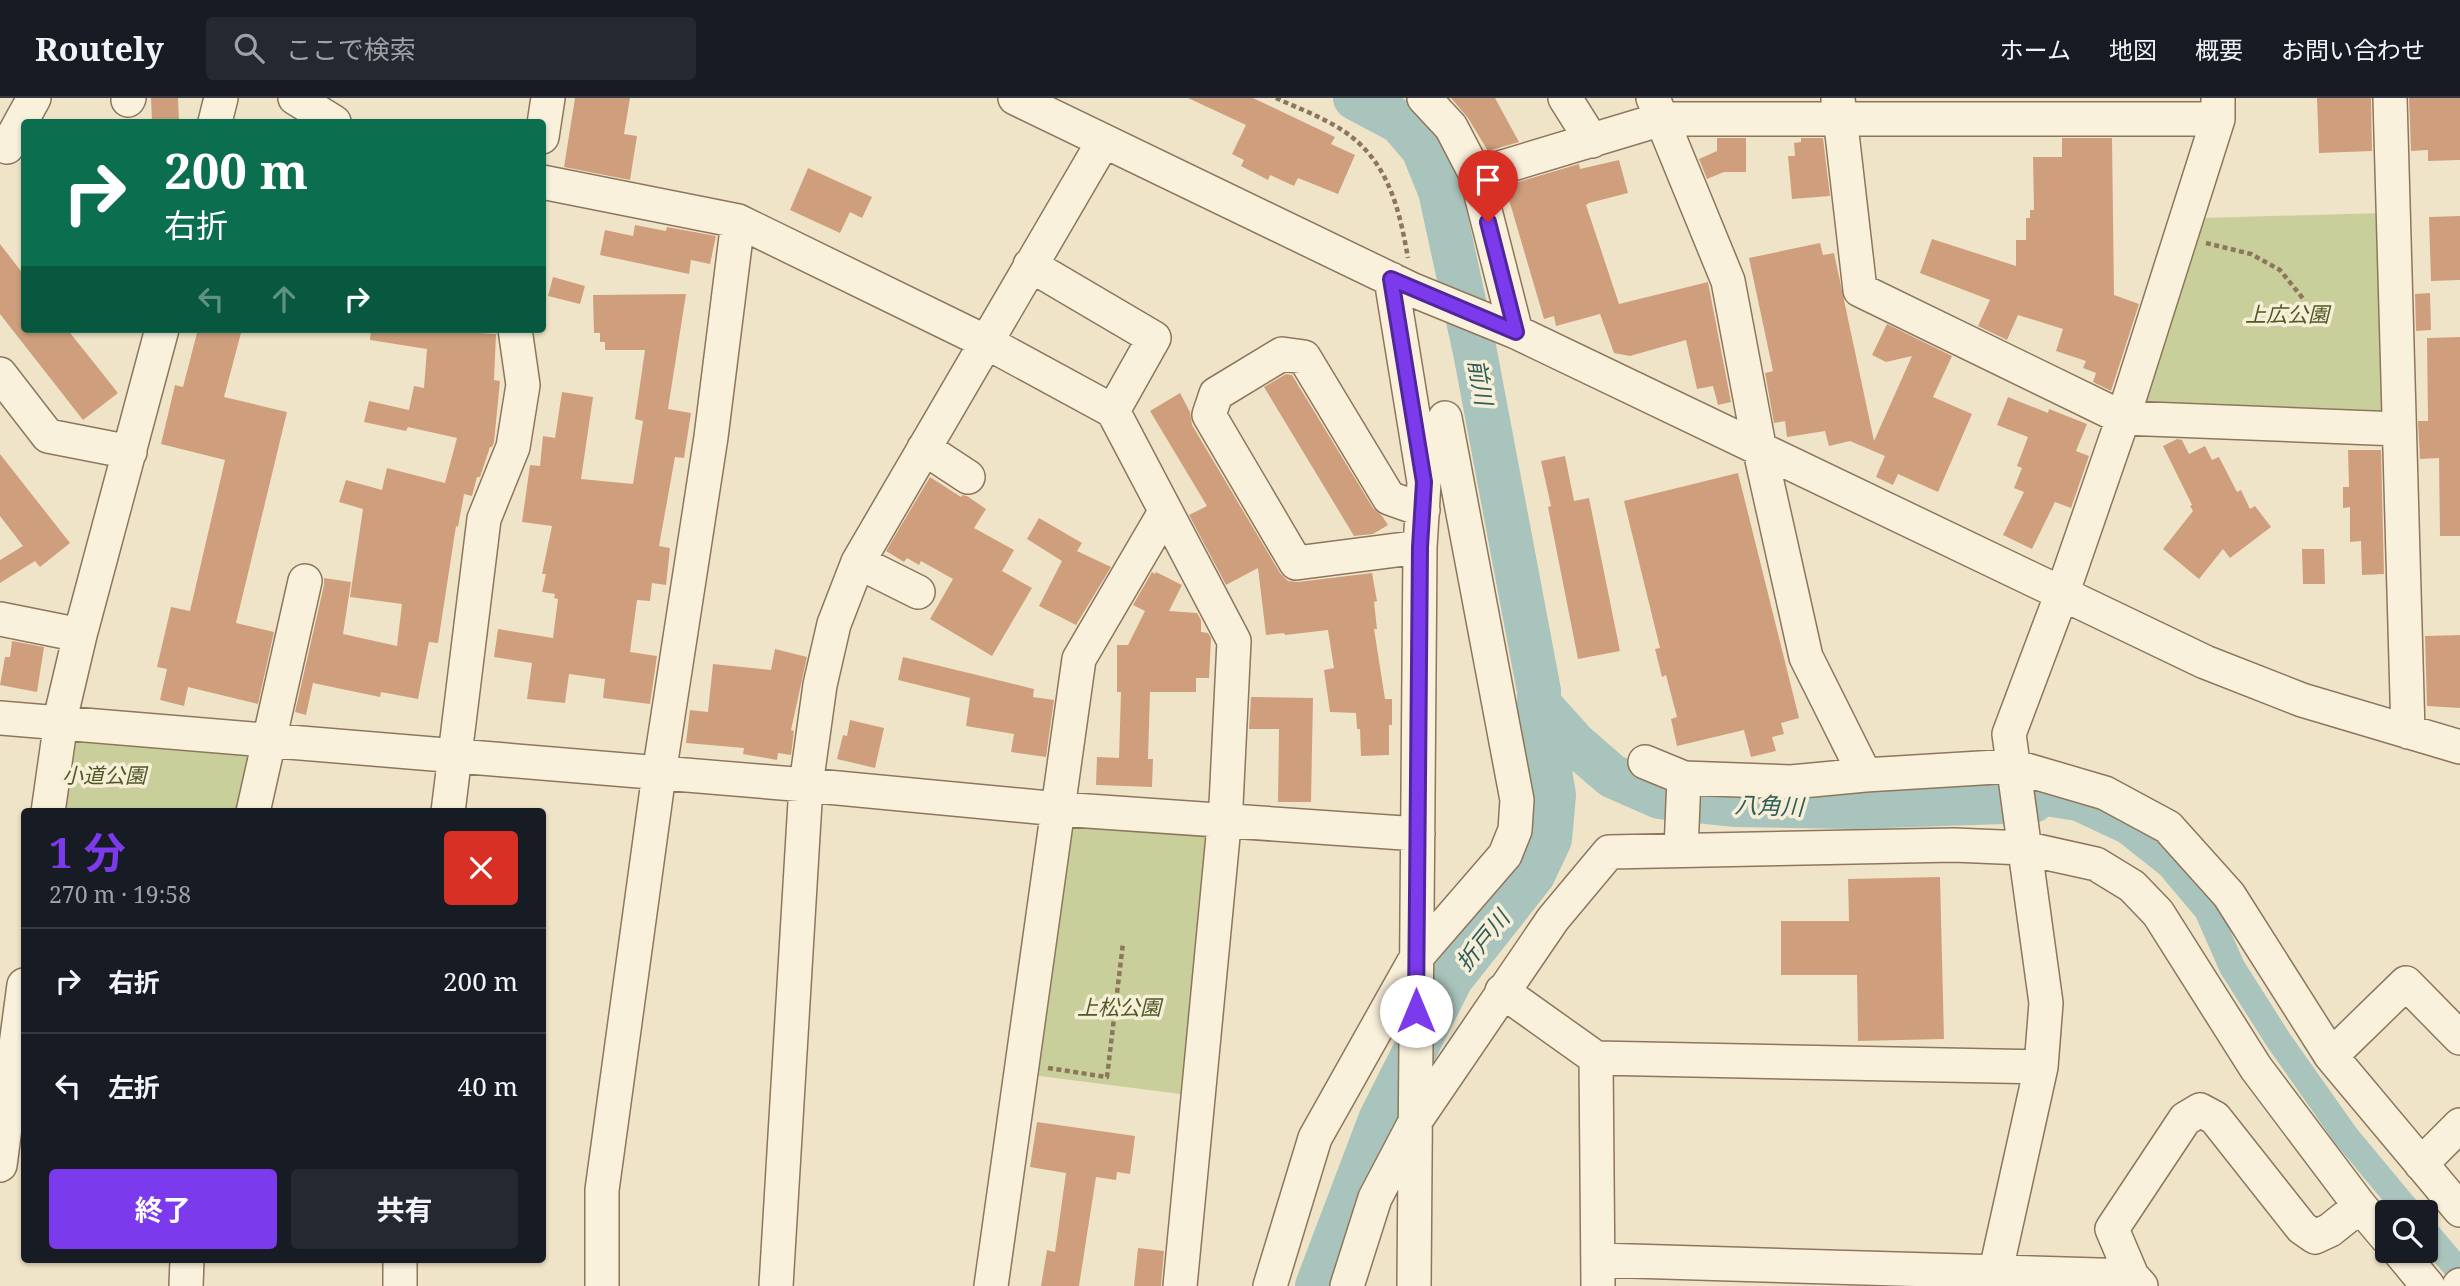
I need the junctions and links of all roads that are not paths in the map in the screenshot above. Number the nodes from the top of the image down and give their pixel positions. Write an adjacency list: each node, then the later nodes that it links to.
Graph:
1 (34, 98): 12 (street)
2 (221, 98): 13 (street)
3 (295, 98): 14 (street)
4 (548, 98): 15 (street)
5 (1015, 98): 18 (street)
6 (1424, 98): 20 (street)
7 (1565, 98): 17 (street)
8 (2390, 98): 33 (street)
9 (2218, 108): 11 (street); 32 (street)
10 (1658, 109): 11 (street); 17 (street); 35 (street)
11 (1840, 109): 32 (street)
12 (22, 119)
13 (216, 119)
14 (329, 119)
15 (545, 119)
16 (21, 122): 19 (street)
17 (1592, 141): 20 (street)
18 (1103, 142): 23 (street); 24 (street)
19 (7, 147)
20 (1476, 175): 25 (street)
21 (546, 183): 22 (street)
22 (738, 221): 28 (street); 55 (street)
23 (1030, 265): 28 (street); 30 (street)
24 (1407, 287): 25 (street); 38 (street)
25 (1516, 332): 35 (street)
26 (161, 333): 36 (street)
27 (516, 333): 52 (street)
28 (986, 342): 30 (street); 34 (street)
29 (0, 374): 36 (street)
30 (1113, 411): 39 (street)
31 (1446, 418): 67 (street)
32 (2123, 418): 33 (street); 44 (street)
33 (2398, 429): 49 (street)
34 (924, 448): 37 (street); 41 (street)
35 (1760, 451): 44 (street); 56 (street)
36 (130, 452): 46 (street)
37 (968, 477)
38 (1423, 510): 40 (street); 40 (street)
39 (1165, 512): 62 (street); 63 (street)
40 (1420, 547): 64 (street)
41 (858, 562): 43 (street); 58 (street)
42 (305, 581): 50 (street)
43 (918, 592)
44 (2062, 593): 49 (street); 54 (street)
45 (0, 619): 46 (street)
46 (80, 635): 48 (street)
47 (0, 718): 48 (street)
48 (60, 723): 50 (street); 59 (street)
49 (2407, 732): 51 (street)
50 (271, 740): 52 (street); 60 (street)
51 (2460, 747)
52 (455, 756): 55 (street); 61 (street)
53 (1645, 762): 57 (street)
54 (2013, 767): 56 (street); 65 (street); 71 (street)
55 (659, 774): 58 (street); 89 (street)
56 (1865, 775): 57 (street)
57 (1684, 779): 66 (street)
58 (806, 785): 62 (street); 90 (street)
59 (49, 808)
60 (254, 808)
61 (448, 808)
62 (1059, 809): 63 (street); 91 (street)
63 (1225, 820): 64 (street); 92 (street)
64 (1418, 834): 67 (street)
65 (2023, 841): 66 (street); 73 (street); 78 (street)
66 (1681, 849): 68 (street)
67 (1416, 958): 74 (street); 93 (street)
68 (1502, 990): 72 (street); 74 (street)
69 (21, 1008): 77 (street)
70 (2460, 1038): 71 (street)
71 (2332, 1056): 76 (street)
72 (1596, 1058): 73 (street); 85 (street)
73 (2041, 1068): 84 (street)
74 (1416, 1119): 94 (street); 95 (street)
75 (2460, 1125): 76 (street)
76 (2421, 1164): 79 (street)
77 (0, 1165)
78 (2360, 1206): 80 (street); 86 (street)
79 (2460, 1210)
80 (2375, 1224)
81 (187, 1263): 87 (street)
82 (400, 1263): 88 (street)
83 (2409, 1263): 96 (street)
84 (1996, 1270): 85 (street); 86 (street)
85 (1598, 1273)
86 (2136, 1281)
87 (186, 1286)
88 (400, 1286)
89 (602, 1286)
90 (776, 1286)
91 (991, 1286)
92 (1180, 1286)
93 (1270, 1286)
94 (1347, 1286)
95 (1413, 1286)
96 (2428, 1286)

